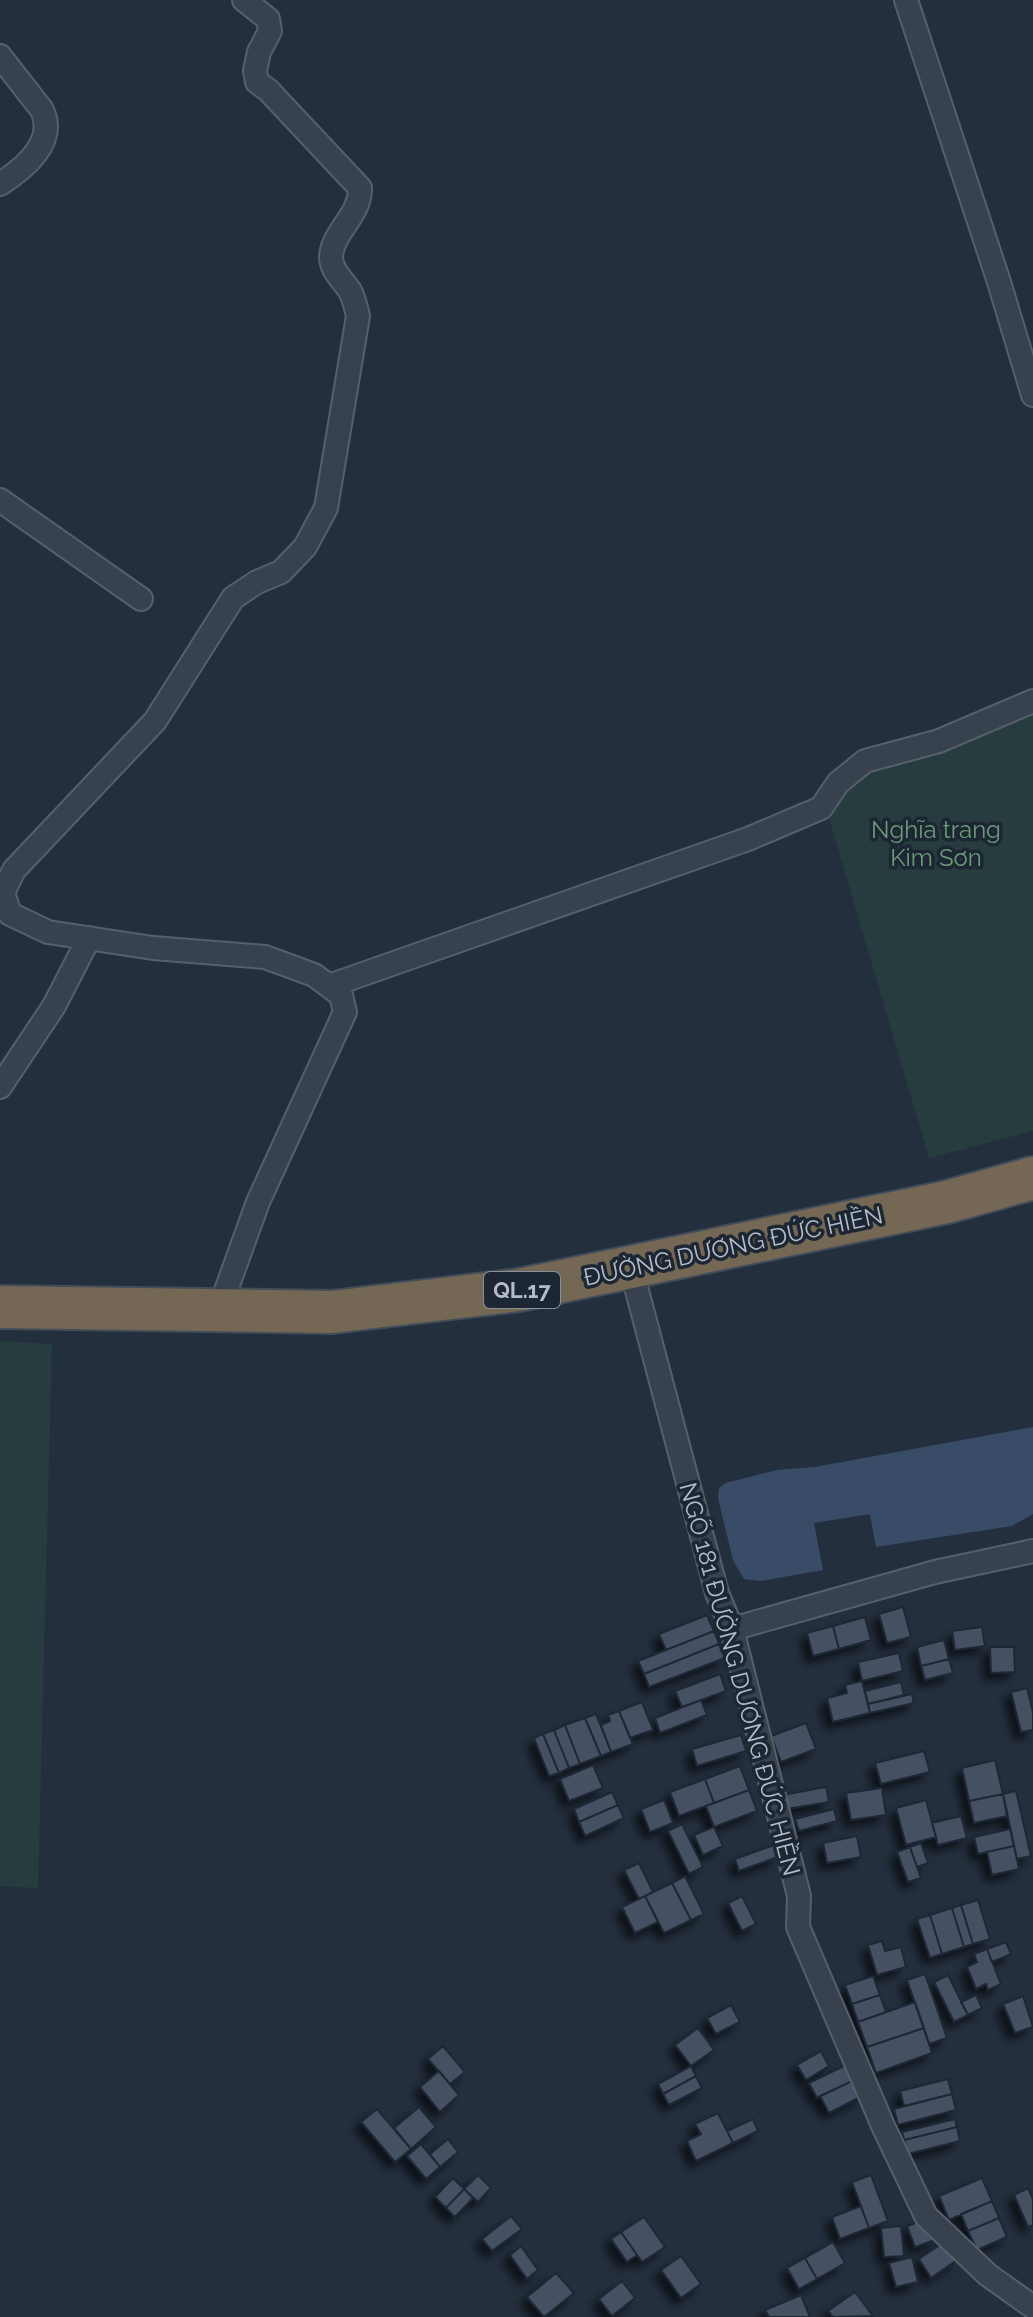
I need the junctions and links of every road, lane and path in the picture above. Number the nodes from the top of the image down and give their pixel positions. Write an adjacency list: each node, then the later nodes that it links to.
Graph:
1 (244, 0): 9 (street)
2 (906, 0): 5 (street)
3 (0, 56): 4 (street)
4 (0, 184)
5 (1033, 395)
6 (0, 500): 7 (street)
7 (141, 599)
8 (1033, 701): 10 (street)
9 (89, 938): 10 (street); 11 (street)
10 (329, 986): 15 (street)
11 (0, 1087)
12 (1033, 1178): 13 (highway, ĐƯỜNG DƯƠNG ĐỨC HIỀN / QL.17)
13 (631, 1268): 15 (highway, ĐƯỜNG DƯƠNG ĐỨC HIỀN / QL.17); 17 (street, NGÕ 181 ĐƯỜNG DƯƠNG ĐỨC HIỀN)
14 (1, 1307): 15 (highway, ĐƯỜNG DƯƠNG ĐỨC HIỀN / QL.17)
15 (219, 1310)
16 (1033, 1551): 17 (street)
17 (732, 1629): 18 (street, NGÕ 181 ĐƯỜNG DƯƠNG ĐỨC HIỀN)
18 (1033, 2307)

